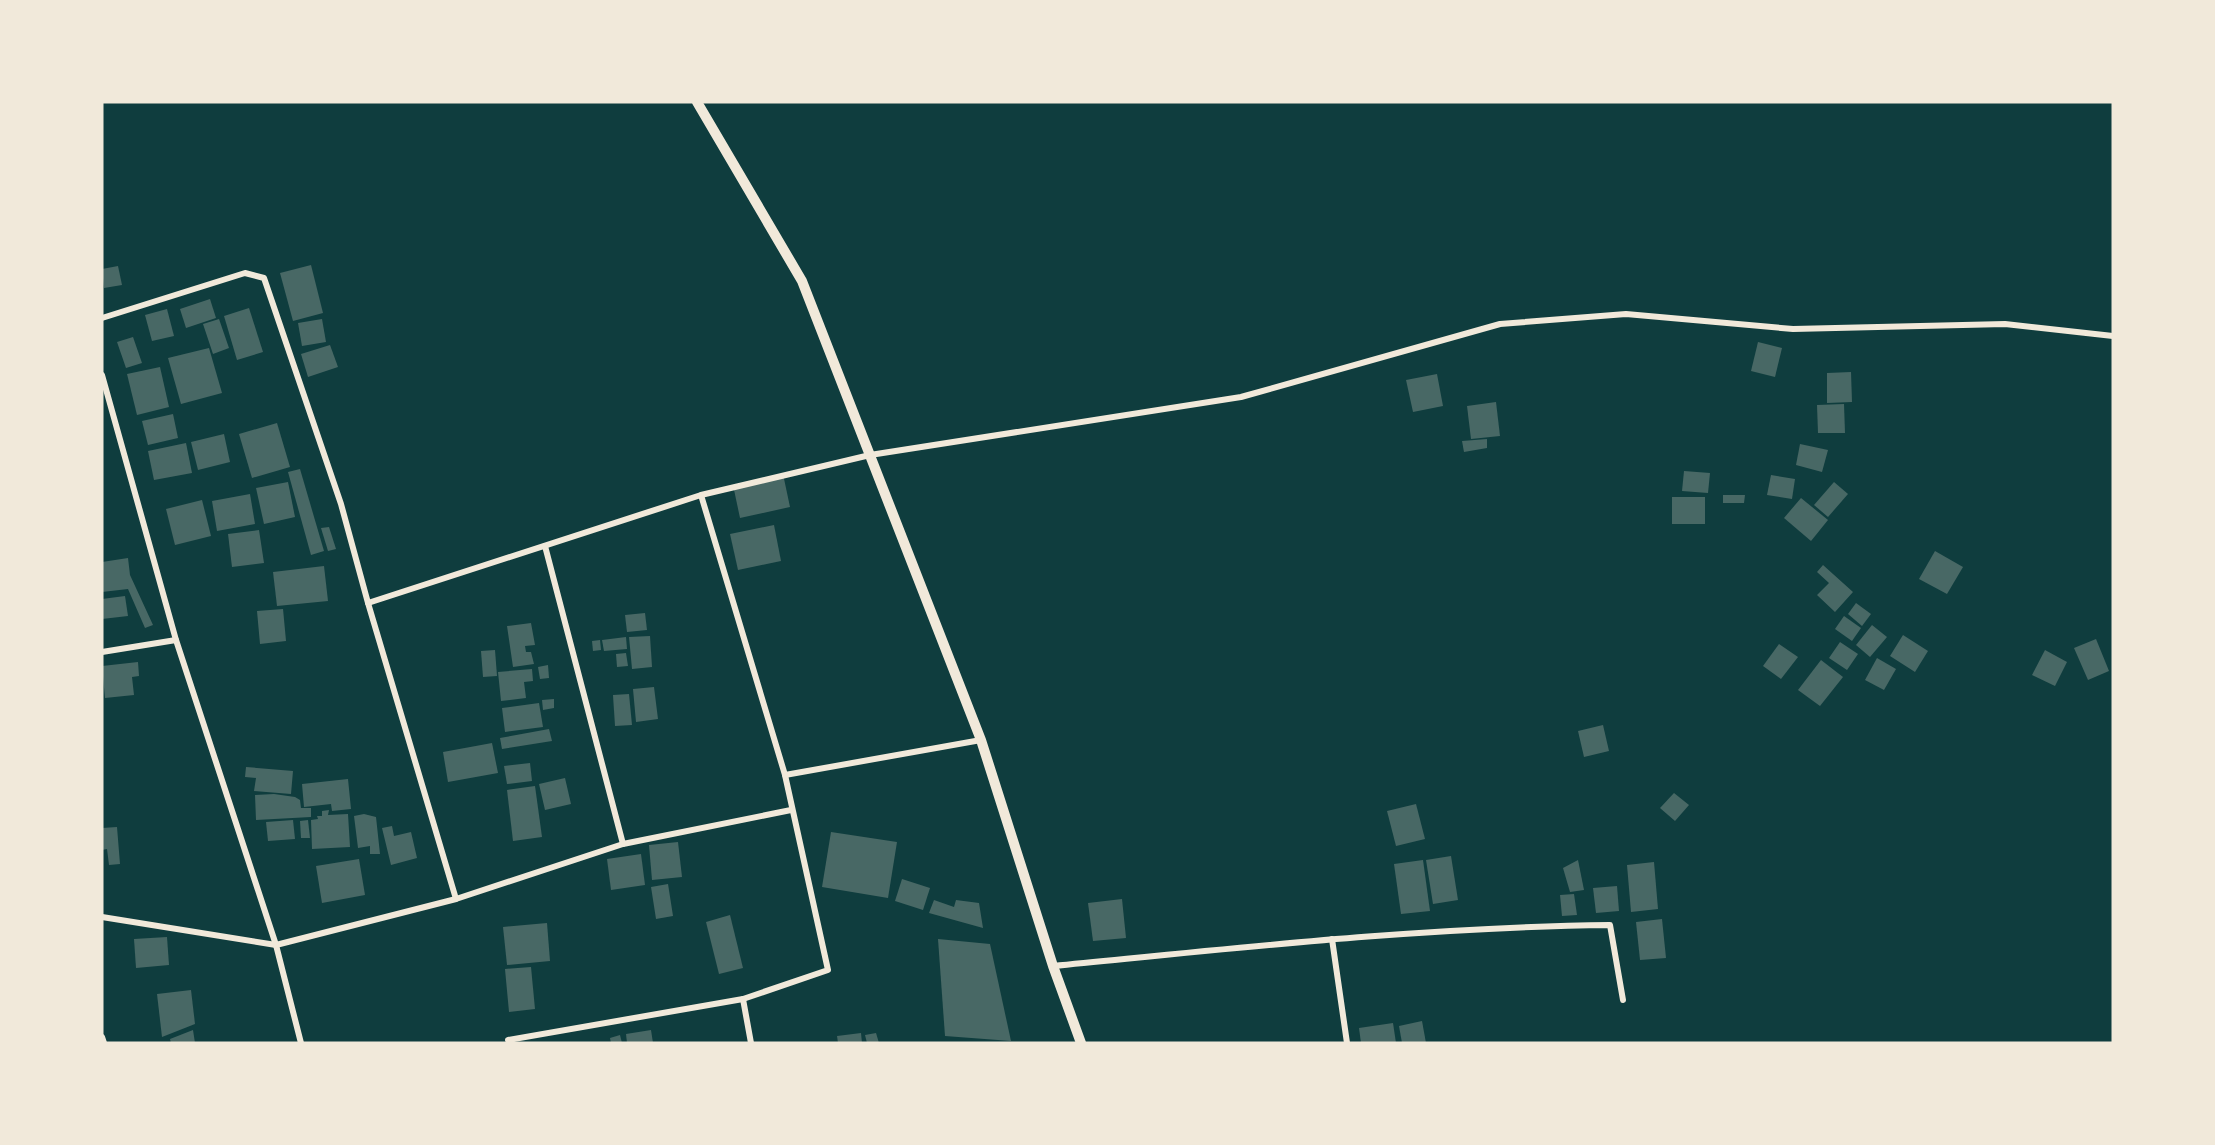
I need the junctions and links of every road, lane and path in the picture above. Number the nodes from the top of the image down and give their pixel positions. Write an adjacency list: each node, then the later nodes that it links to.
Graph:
1 (697, 102): 5 (street)
2 (102, 318): 8 (street)
3 (2113, 336): 5 (street)
4 (102, 375): 9 (street)
5 (870, 455): 6 (street); 11 (street)
6 (701, 495): 7 (street); 12 (street)
7 (545, 546): 8 (street); 14 (street)
8 (368, 603): 15 (street)
9 (176, 640): 10 (street); 18 (street)
10 (102, 652)
11 (981, 740): 12 (street); 19 (street)
12 (785, 775): 13 (street)
13 (791, 810): 14 (street); 20 (street)
14 (623, 844): 15 (street)
15 (456, 899): 18 (street)
16 (102, 917): 18 (street)
17 (1332, 939): 19 (street); 21 (street); 28 (street)
18 (276, 945): 25 (street)
19 (1053, 966): 27 (street)
20 (743, 999): 23 (street); 26 (street)
21 (1623, 1000)
22 (102, 1037): 24 (street)
23 (508, 1040)
24 (104, 1043)
25 (301, 1043)
26 (751, 1043)
27 (1081, 1043)
28 (1347, 1043)

